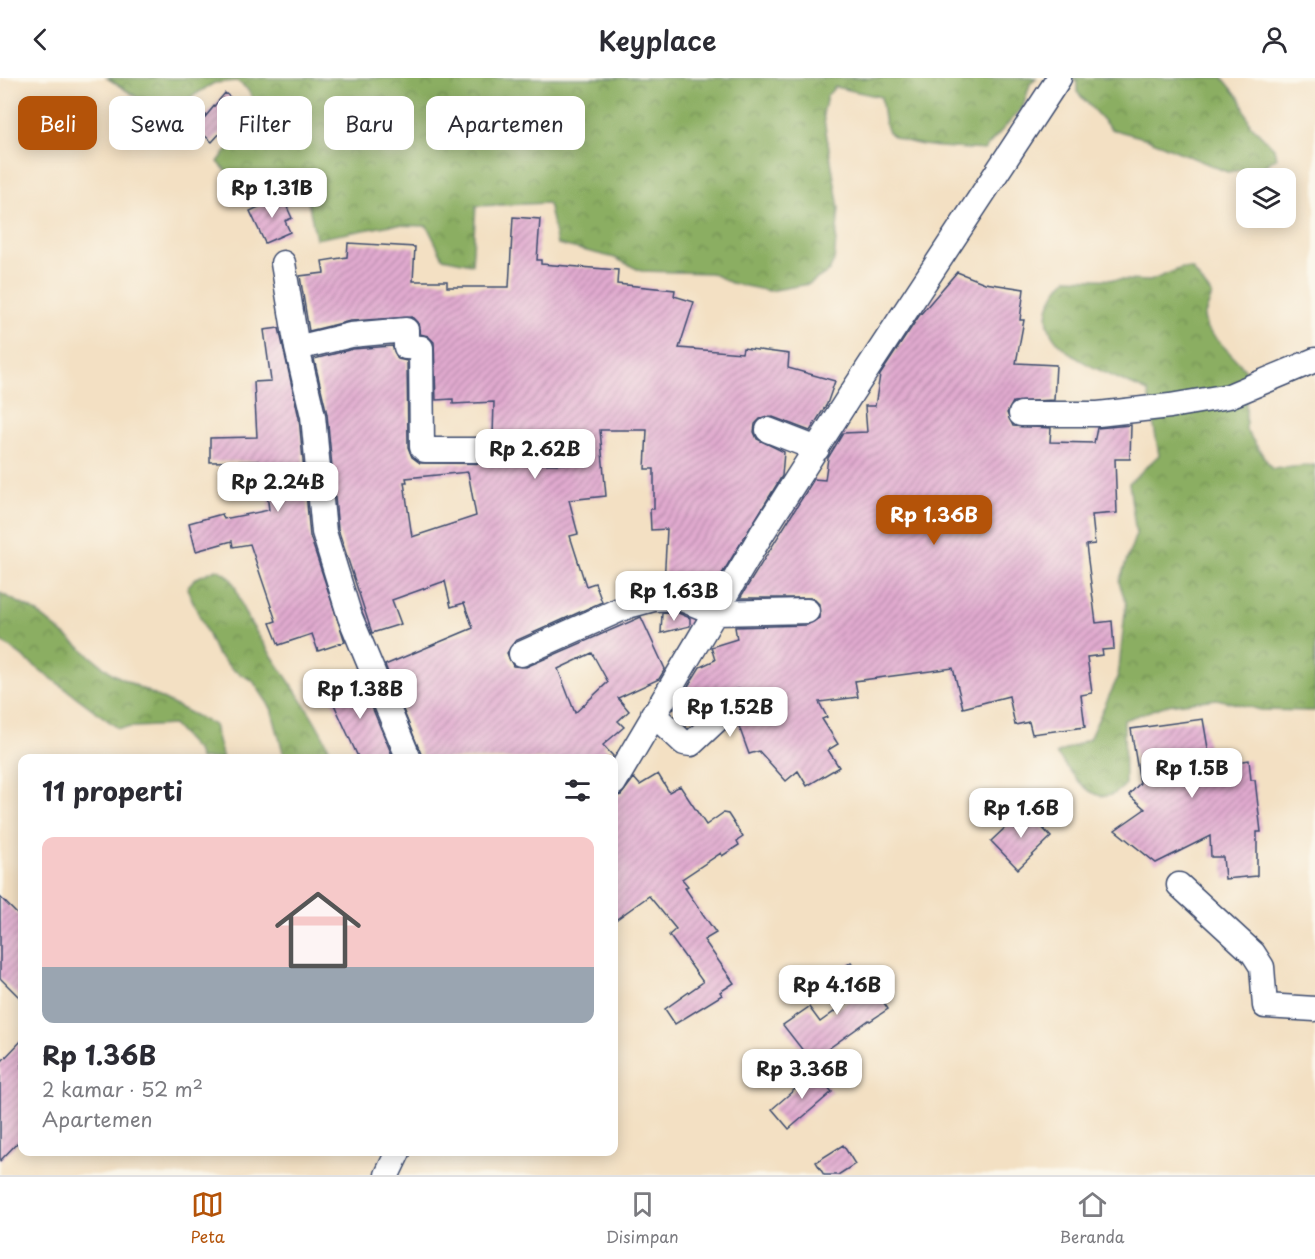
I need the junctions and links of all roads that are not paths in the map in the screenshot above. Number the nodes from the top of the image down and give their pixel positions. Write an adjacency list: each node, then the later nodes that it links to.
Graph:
1 (1059, 78): 7 (street)
2 (283, 263): 3 (street)
3 (297, 348): 8 (street); 14 (street)
4 (1315, 360): 5 (street)
5 (1021, 414)
6 (768, 430): 7 (street)
7 (817, 449): 10 (street)
8 (569, 450)
9 (807, 611): 10 (street)
10 (716, 614): 11 (street); 13 (street)
11 (521, 654)
12 (735, 703): 13 (street)
13 (653, 714): 15 (street)
14 (407, 754)
15 (618, 776)
16 (1179, 885): 17 (street)
17 (1315, 1009)
18 (396, 1156): 19 (street)
19 (387, 1175)

